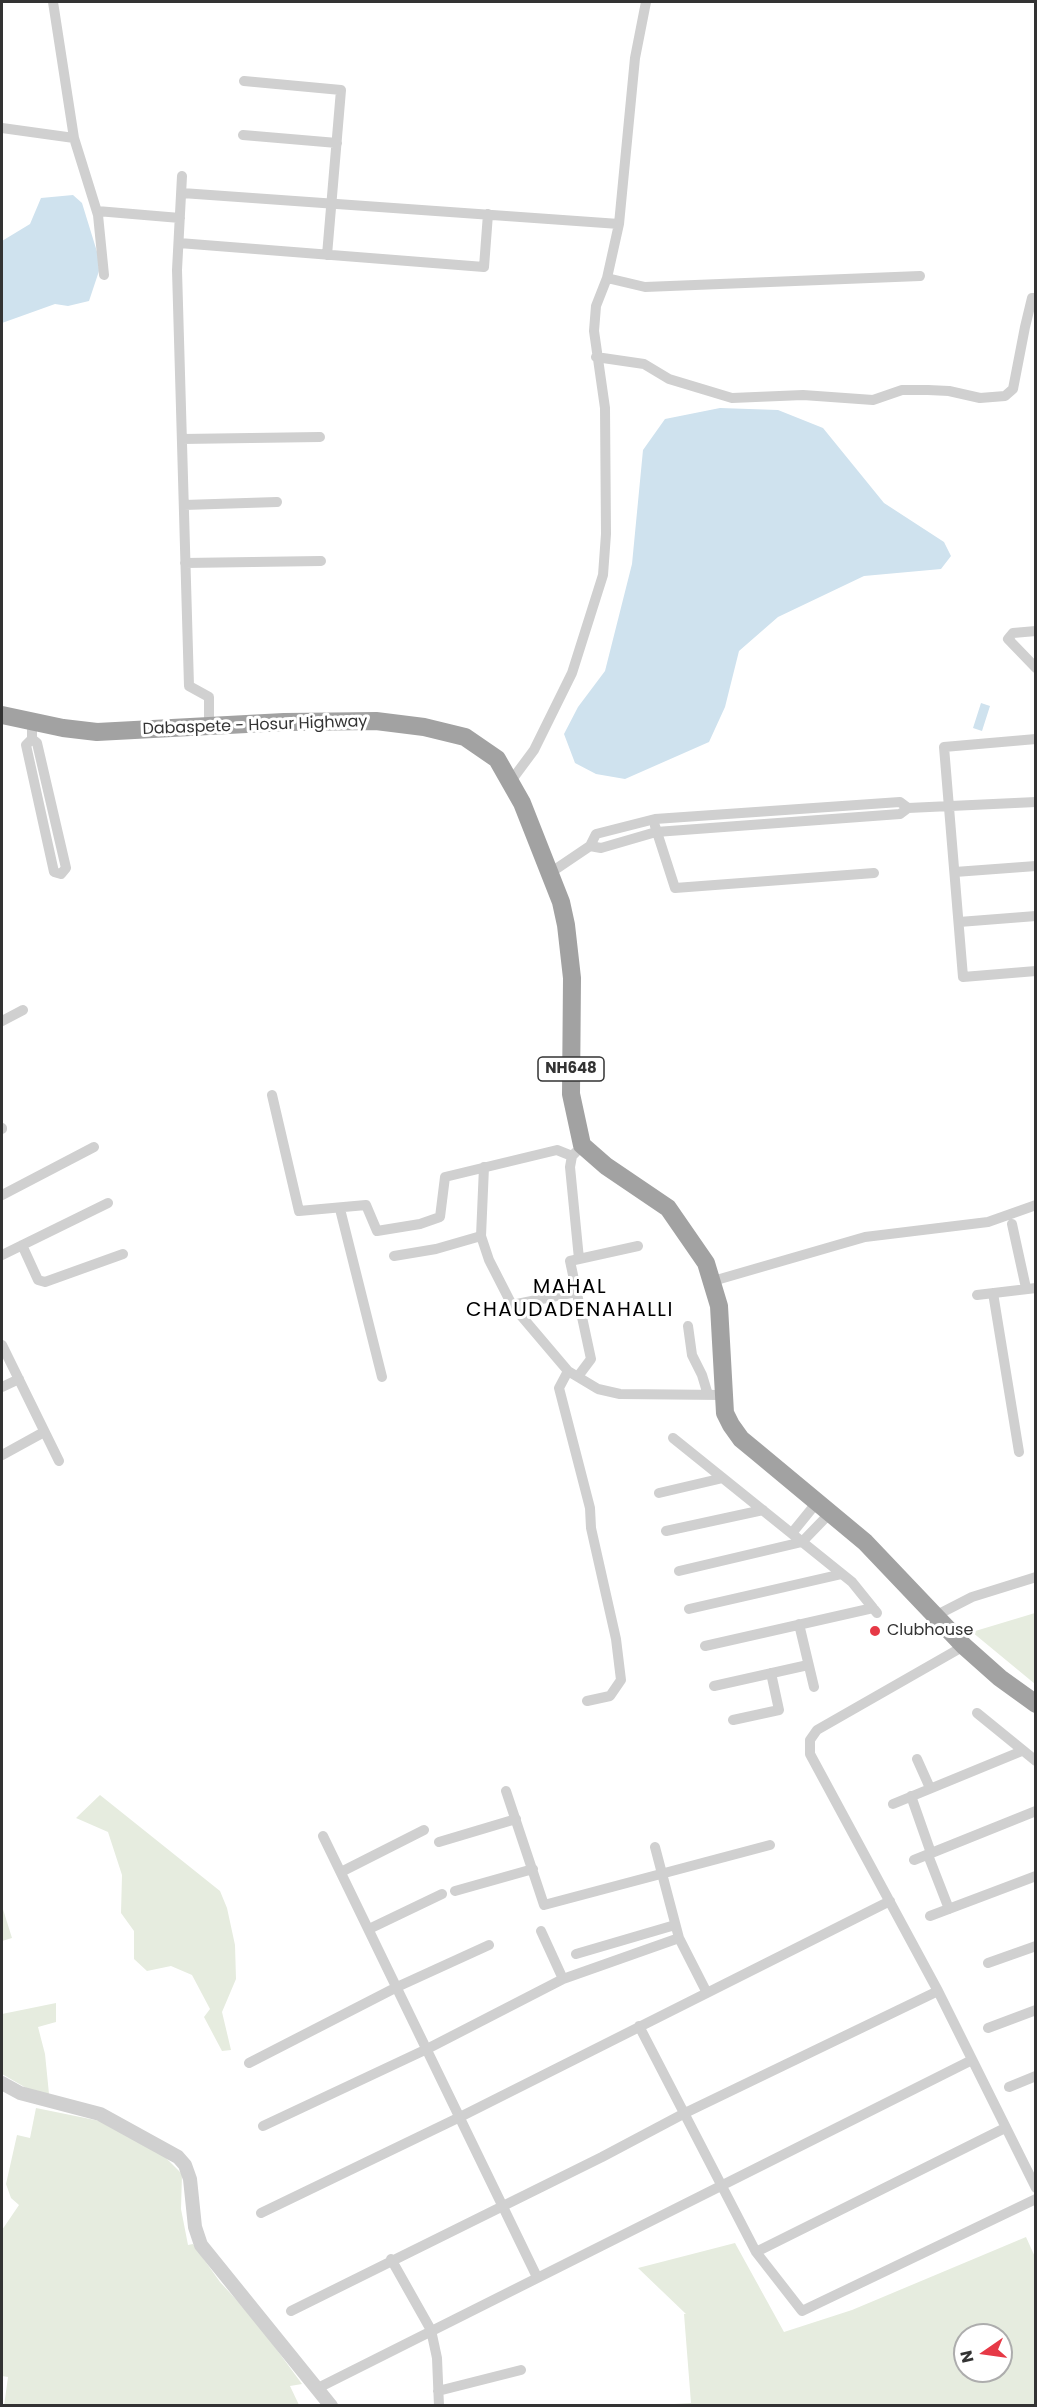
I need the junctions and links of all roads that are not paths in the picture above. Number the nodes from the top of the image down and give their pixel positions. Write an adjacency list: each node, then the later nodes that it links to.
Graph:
1 (53, 2): 6 (street)
2 (646, 2): 14 (street)
3 (243, 81): 7 (street)
4 (2, 128): 6 (street)
5 (243, 135): 7 (street)
6 (74, 138): 11 (street)
7 (336, 143): 10 (street)
8 (182, 176): 9 (street)
9 (182, 193): 10 (street); 13 (street)
10 (331, 203): 12 (street); 16 (street)
11 (97, 211): 13 (street); 17 (street)
12 (488, 214): 14 (street); 16 (street)
13 (180, 218): 15 (street)
14 (619, 224): 19 (street)
15 (179, 243): 16 (street); 23 (street)
16 (327, 255)
17 (104, 275)
18 (920, 276): 19 (street)
19 (607, 278): 21 (street)
20 (1035, 298): 21 (street)
21 (596, 357): 34 (street)
22 (320, 436): 23 (street)
23 (182, 440): 25 (street)
24 (277, 502): 25 (street)
25 (184, 505): 27 (street)
26 (321, 561): 27 (street)
27 (185, 563): 31 (street)
28 (1035, 631): 29 (street)
29 (1035, 668)
30 (2, 715): 32 (highway, Dabaspete - Hosur Highway / NH648)
31 (209, 727): 32 (highway, Dabaspete - Hosur Highway / NH648); 34 (highway, Dabaspete - Hosur Highway / NH648)
32 (32, 731): 32 (street)
33 (1035, 739): 36 (street)
34 (511, 782): 43 (highway, Dabaspete - Hosur Highway / NH648)
35 (1035, 802): 36 (street)
36 (949, 807): 37 (street); 42 (street)
37 (908, 808): 38 (street); 39 (street)
38 (655, 819): 39 (street); 40 (street)
39 (656, 832): 40 (street); 44 (street)
40 (590, 846): 43 (street)
41 (1035, 866): 42 (street)
42 (955, 872): 46 (street)
43 (550, 873): 52 (highway, Dabaspete - Hosur Highway / NH648)
44 (874, 873)
45 (1035, 915): 46 (street)
46 (959, 922): 47 (street)
47 (1035, 971)
48 (23, 1010): 49 (street)
49 (2, 1021)
50 (272, 1095): 57 (street)
51 (94, 1147): 54 (street)
52 (577, 1151): 53 (street); 65 (street); 66 (highway)
53 (484, 1167): 57 (street); 59 (street)
54 (2, 1195)
55 (108, 1203): 60 (street)
56 (1035, 1205): 66 (street)
57 (340, 1209): 75 (street)
58 (1012, 1224): 67 (street)
59 (482, 1236): 64 (street); 71 (street)
60 (22, 1245): 62 (street); 63 (street)
61 (638, 1246): 65 (street)
62 (123, 1254)
63 (2, 1255)
64 (394, 1256)
65 (579, 1258): 68 (street)
66 (713, 1281): 78 (highway)
67 (1031, 1288): 69 (street)
68 (576, 1292): 71 (street); 74 (street)
69 (993, 1293): 70 (street); 81 (street)
70 (977, 1295)
71 (512, 1305): 74 (street)
72 (688, 1326): 78 (street)
73 (2, 1345): 76 (street)
74 (574, 1373): 78 (street); 103 (street)
75 (382, 1377)
76 (18, 1379): 77 (street); 79 (street)
77 (2, 1388)
78 (716, 1395): 86 (highway)
79 (44, 1432): 82 (street); 83 (street)
80 (673, 1438): 84 (street)
81 (1019, 1452)
82 (2, 1455)
83 (59, 1461)
84 (723, 1478): 85 (street); 87 (street)
85 (659, 1493)
86 (825, 1507): 89 (street); 90 (street); 95 (highway)
87 (763, 1510): 88 (street); 89 (street)
88 (666, 1531)
89 (792, 1533): 90 (street)
90 (802, 1542): 91 (street); 92 (street)
91 (679, 1571)
92 (842, 1574): 94 (street); 96 (street)
93 (1035, 1577): 95 (street)
94 (688, 1609)
95 (935, 1616): 98 (highway)
96 (799, 1624): 97 (street); 99 (street)
97 (705, 1646)
98 (964, 1646): 104 (highway); 129 (street)
99 (808, 1665): 100 (street); 102 (street)
100 (771, 1673): 101 (street); 106 (street)
101 (714, 1686)
102 (814, 1687)
103 (587, 1701)
104 (1035, 1704)
105 (977, 1713): 107 (street)
106 (733, 1720)
107 (1028, 1751): 109 (street); 110 (street)
108 (916, 1759): 110 (street)
109 (1035, 1761)
110 (930, 1788): 112 (street)
111 (506, 1791): 115 (street)
112 (910, 1796): 113 (street); 121 (street)
113 (893, 1804)
114 (1035, 1811): 121 (street)
115 (516, 1819): 118 (street); 123 (street)
116 (424, 1830): 124 (street)
117 (323, 1836): 124 (street)
118 (439, 1842)
119 (770, 1845): 125 (street)
120 (655, 1847): 125 (street)
121 (929, 1854): 122 (street); 130 (street)
122 (914, 1860)
123 (533, 1869): 125 (street); 127 (street)
124 (341, 1872): 133 (street)
125 (662, 1874): 132 (street)
126 (1035, 1876): 130 (street)
127 (455, 1892)
128 (442, 1894): 133 (street)
129 (890, 1901): 142 (street); 143 (street)
130 (949, 1909): 131 (street)
131 (930, 1916)
132 (675, 1925): 135 (street); 138 (street)
133 (369, 1929): 141 (street)
134 (542, 1931): 140 (street)
135 (679, 1938): 140 (street); 142 (street)
136 (489, 1945): 141 (street)
137 (1035, 1946): 139 (street)
138 (576, 1954)
139 (988, 1963)
140 (563, 1979): 147 (street)
141 (397, 1988): 147 (street); 149 (street)
142 (706, 1991): 145 (street)
143 (938, 1991): 148 (street); 153 (street)
144 (1035, 2010): 146 (street)
145 (639, 2026): 153 (street); 154 (street)
146 (988, 2028)
147 (427, 2049): 154 (street); 155 (street)
148 (972, 2060): 156 (street); 158 (street)
149 (249, 2063)
150 (1035, 2076): 152 (street)
151 (2, 2083): 169 (street)
152 (1009, 2087)
153 (685, 2113): 158 (street); 161 (street)
154 (460, 2117): 161 (street); 162 (street)
155 (263, 2126)
156 (1005, 2128): 157 (street); 163 (street)
157 (1031, 2168): 159 (street)
158 (722, 2186): 163 (street); 165 (street)
159 (1035, 2188)
160 (1035, 2199): 163 (street)
161 (502, 2205): 164 (street); 165 (street)
162 (261, 2213)
163 (756, 2252)
164 (391, 2259): 166 (street); 167 (street)
165 (537, 2277): 167 (street)
166 (291, 2311)
167 (431, 2330): 169 (street); 170 (street)
168 (520, 2370): 170 (street)
169 (318, 2388): 171 (street)
170 (438, 2391): 172 (street)
171 (331, 2406)
172 (439, 2406)

